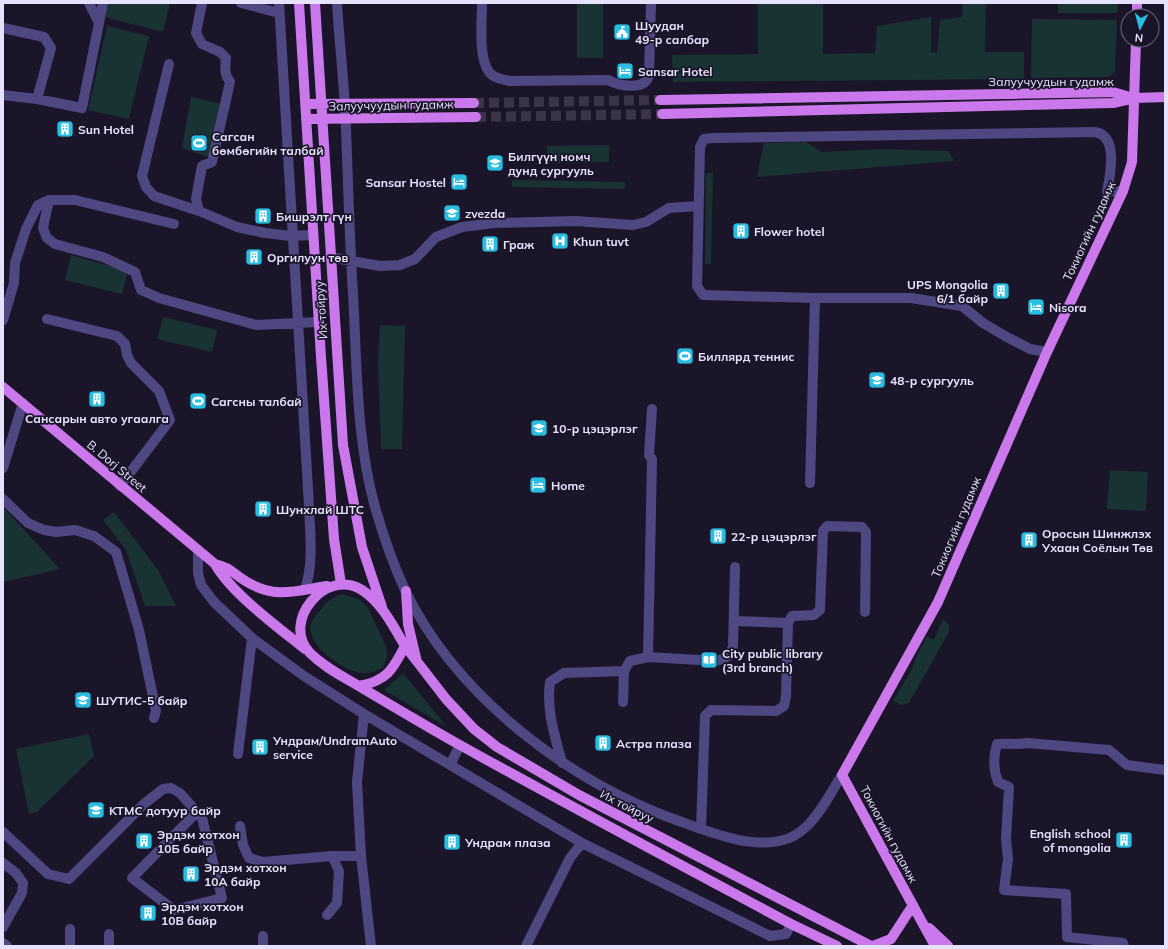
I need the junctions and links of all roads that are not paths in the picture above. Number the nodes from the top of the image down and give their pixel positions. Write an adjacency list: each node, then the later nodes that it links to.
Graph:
1 (89, 3): 11 (street)
2 (103, 3): 11 (street)
3 (202, 3): 32 (street)
4 (241, 3): 10 (street)
5 (299, 3): 21 (main road, Их тойруу)
6 (315, 3): 22 (main road, Их тойруу)
7 (337, 3): 23 (street)
8 (482, 3): 9 (street)
9 (651, 3)
10 (279, 8): 35 (street)
11 (98, 23): 18 (street)
12 (3, 28): 18 (street)
13 (1136, 48): 17 (main road, Токиогийн гудамж)
14 (169, 64): 32 (street)
15 (3, 95): 18 (street)
16 (1165, 97): 17 (main road)
17 (1135, 98): 19 (main road, Залуучуудын гудамж); 24 (main road, Залуучуудын гудамж); 29 (main road, Токиогийн гудамж)
18 (37, 99)
19 (660, 100)
20 (474, 103): 23 (main road, Залуучуудын гудамж)
21 (306, 104): 22 (main road, Залуучуудын гудамж); 26 (main road, Их тойруу)
22 (322, 104): 23 (main road, Залуучуудын гудамж); 27 (main road, Их тойруу)
23 (344, 104): 28 (street)
24 (662, 114)
25 (476, 117): 28 (main road, Залуучуудын гудамж)
26 (306, 119): 27 (main road, Залуучуудын гудамж); 34 (main road, Их тойруу)
27 (323, 119): 28 (main road, Залуучуудын гудамж); 36 (main road, Их тойруу)
28 (345, 119): 37 (street)
29 (1123, 191): 31 (street); 43 (main road, Токиогийн гудамж)
30 (49, 200): 33 (street); 40 (street); 42 (street)
31 (698, 206): 37 (street); 38 (street)
32 (199, 211): 35 (street)
33 (174, 224)
34 (312, 235): 35 (street); 41 (main road, Их тойруу)
35 (292, 236): 42 (street)
36 (330, 256): 37 (street); 57 (main road, Их тойруу)
37 (350, 259): 56 (street)
38 (816, 298): 43 (street); 48 (street)
39 (47, 319): 49 (street)
40 (3, 320)
41 (318, 322): 42 (street); 54 (main road, Их тойруу)
42 (297, 324): 55 (street)
43 (1047, 352): 76 (main road, Токиогийн гудамж)
44 (3, 387): 45 (main road, B. Dorj Street)
45 (22, 403): 47 (street); 49 (main road, B. Dorj Street)
46 (652, 409): 64 (street)
47 (3, 468)
48 (810, 483)
49 (120, 486): 51 (main road, B. Dorj Street)
50 (3, 499): 70 (street)
51 (198, 550): 52 (main road, B. Dorj Street); 61 (street)
52 (215, 564): 55 (main road); 63 (main road)
53 (735, 567): 59 (street)
54 (337, 584): 55 (main road); 57 (main road); 63 (main road)
55 (305, 589)
56 (406, 591): 65 (main road); 73 (street)
57 (384, 610): 62 (main road)
58 (866, 612): 60 (street)
59 (734, 621): 60 (street); 64 (street)
60 (788, 623): 79 (street)
61 (252, 638): 69 (street); 72 (street)
62 (405, 646): 65 (main road, Их тойруу); 67 (main road)
63 (309, 652): 67 (main road)
64 (648, 658): 66 (street)
65 (418, 664): 99 (main road, Их тойруу)
66 (624, 671): 68 (street); 73 (street)
67 (359, 686): 71 (main road)
68 (623, 702)
69 (364, 714): 74 (street); 83 (street)
70 (154, 718)
71 (460, 745): 74 (street); 88 (main road)
72 (238, 754)
73 (562, 763): 79 (street)
74 (450, 765): 81 (street)
75 (1165, 770): 102 (street)
76 (842, 775): 79 (street); 85 (main road, Токиогийн гудамж)
77 (197, 812): 77 (street); 80 (street)
78 (240, 826): 82 (street)
79 (701, 829)
80 (3, 832)
81 (582, 843): 88 (street); 97 (street)
82 (332, 856): 83 (street); 86 (street)
83 (361, 856): 96 (street)
84 (3, 863): 89 (street)
85 (913, 905): 87 (main road, Токиогийн гудамж); 99 (main road)
86 (327, 915)
87 (922, 921): 100 (main road, Токиогийн гудамж); 101 (main road)
88 (790, 924): 98 (main road)
89 (3, 927)
90 (70, 929): 94 (street)
91 (109, 934): 95 (street)
92 (3, 943): 93 (street)
93 (7, 946)
94 (70, 946)
95 (109, 946)
96 (371, 946)
97 (526, 946)
98 (837, 946)
99 (872, 946)
100 (935, 946)
101 (948, 946)
102 (1124, 946)

